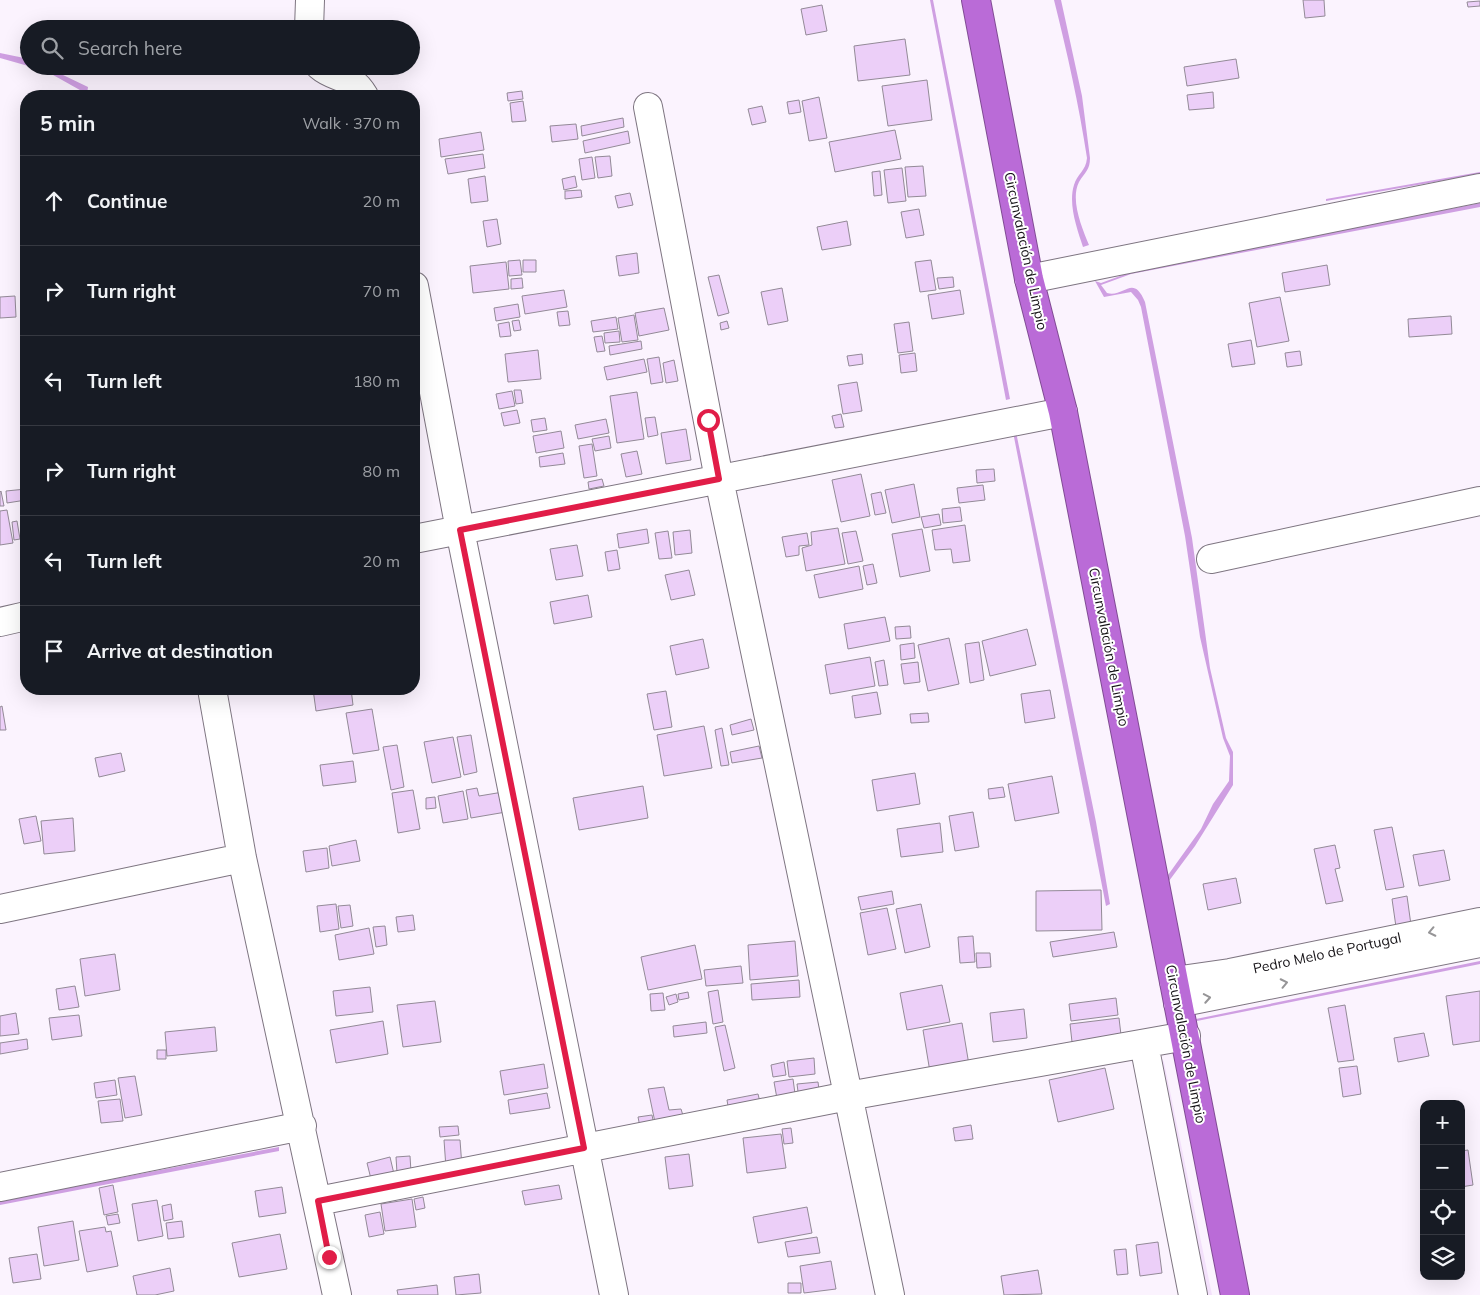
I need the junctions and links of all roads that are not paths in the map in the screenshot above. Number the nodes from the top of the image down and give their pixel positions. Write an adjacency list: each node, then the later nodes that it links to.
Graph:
1 (310, 0): 3 (street)
2 (976, 0): 8 (highway, Circunvalación de Limpio)
3 (309, 20)
4 (336, 75): 5 (street)
5 (358, 90)
6 (648, 107): 11 (street)
7 (1480, 188): 8 (street)
8 (1029, 280): 10 (highway, Circunvalación de Limpio)
9 (420, 318): 13 (street)
10 (1063, 412): 11 (street); 23 (highway, Circunvalación de Limpio)
11 (719, 479): 13 (street); 26 (street)
12 (1480, 501): 15 (street)
13 (460, 530): 14 (street); 28 (street)
14 (420, 538)
15 (1211, 559)
16 (20, 617): 17 (street)
17 (0, 622)
18 (213, 695): 19 (street)
19 (242, 858): 20 (street); 27 (street)
20 (0, 909)
21 (1480, 922): 23 (street, Pedro Melo de Portugal, one-way to 23)
22 (1480, 943): 23 (street, Pedro Melo de Portugal, one-way to 22)
23 (1176, 992): 24 (highway, Circunvalación de Limpio)
24 (1186, 1036): 25 (street); 35 (highway, Circunvalación de Limpio)
25 (1144, 1044): 26 (street); 34 (street)
26 (848, 1096): 28 (street); 33 (street)
27 (302, 1126): 29 (street); 30 (street)
28 (584, 1148): 30 (street); 32 (street)
29 (0, 1186)
30 (318, 1201): 31 (street)
31 (337, 1295)
32 (614, 1295)
33 (890, 1295)
34 (1193, 1295)
35 (1235, 1295)

